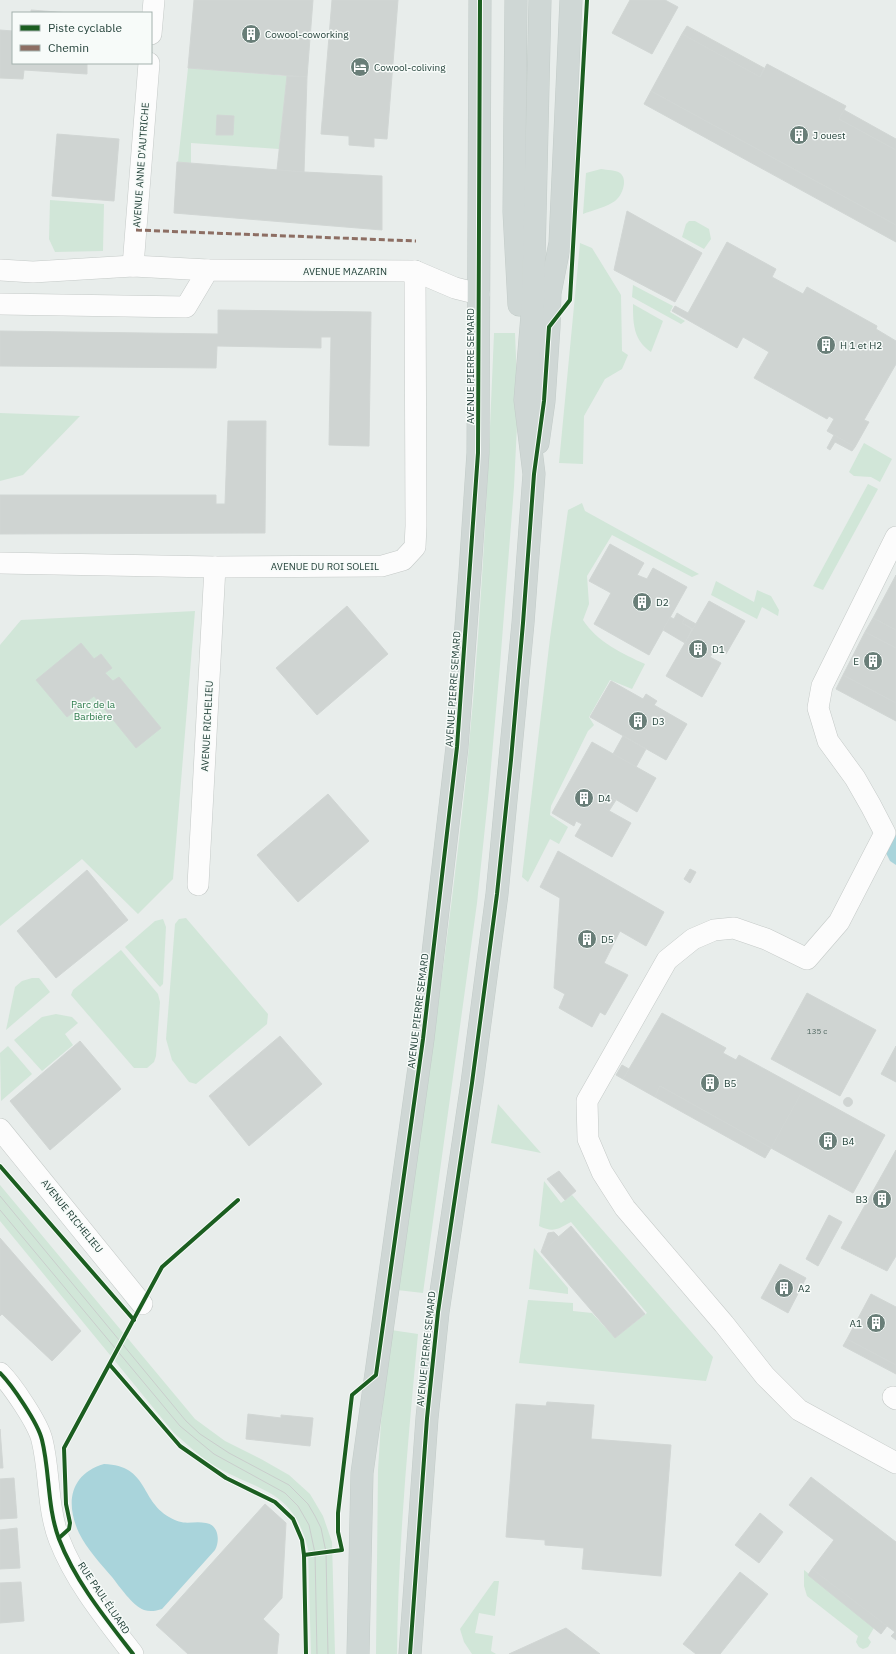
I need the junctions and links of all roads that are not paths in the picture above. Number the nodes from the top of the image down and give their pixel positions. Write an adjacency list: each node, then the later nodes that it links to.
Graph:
1 (154, 0): 6 (street)
2 (480, 0): 12 (main road, AVENUE PIERRE SEMARD)
3 (516, 0): 14 (main road)
4 (540, 0): 14 (main road, AVENUE PIERRE SEMARD)
5 (571, 0): 15 (main road)
6 (152, 23)
7 (149, 64): 8 (street, AVENUE ANNE D'AUTRICHE)
8 (133, 266): 9 (street, AVENUE MAZARIN); 10 (street, AVENUE MAZARIN)
9 (0, 270)
10 (208, 270): 11 (street, AVENUE MAZARIN); 13 (street)
11 (415, 271): 12 (street, AVENUE MAZARIN); 18 (street, AVENUE DU ROI SOLEIL)
12 (479, 294): 25 (main road, AVENUE PIERRE SEMARD)
13 (0, 304)
14 (525, 400): 15 (main road, AVENUE PIERRE SEMARD)
15 (534, 474): 26 (main road, AVENUE PIERRE SEMARD)
16 (896, 537): 23 (street)
17 (0, 564): 18 (street, AVENUE DU ROI SOLEIL)
18 (216, 567): 19 (street, AVENUE RICHELIEU)
19 (198, 885)
20 (0, 1129): 21 (street, AVENUE RICHELIEU)
21 (142, 1304)
22 (0, 1373): 24 (street, RUE PAUL ÉLUARD)
23 (896, 1463)
24 (134, 1654)
25 (358, 1654)
26 (410, 1654)

